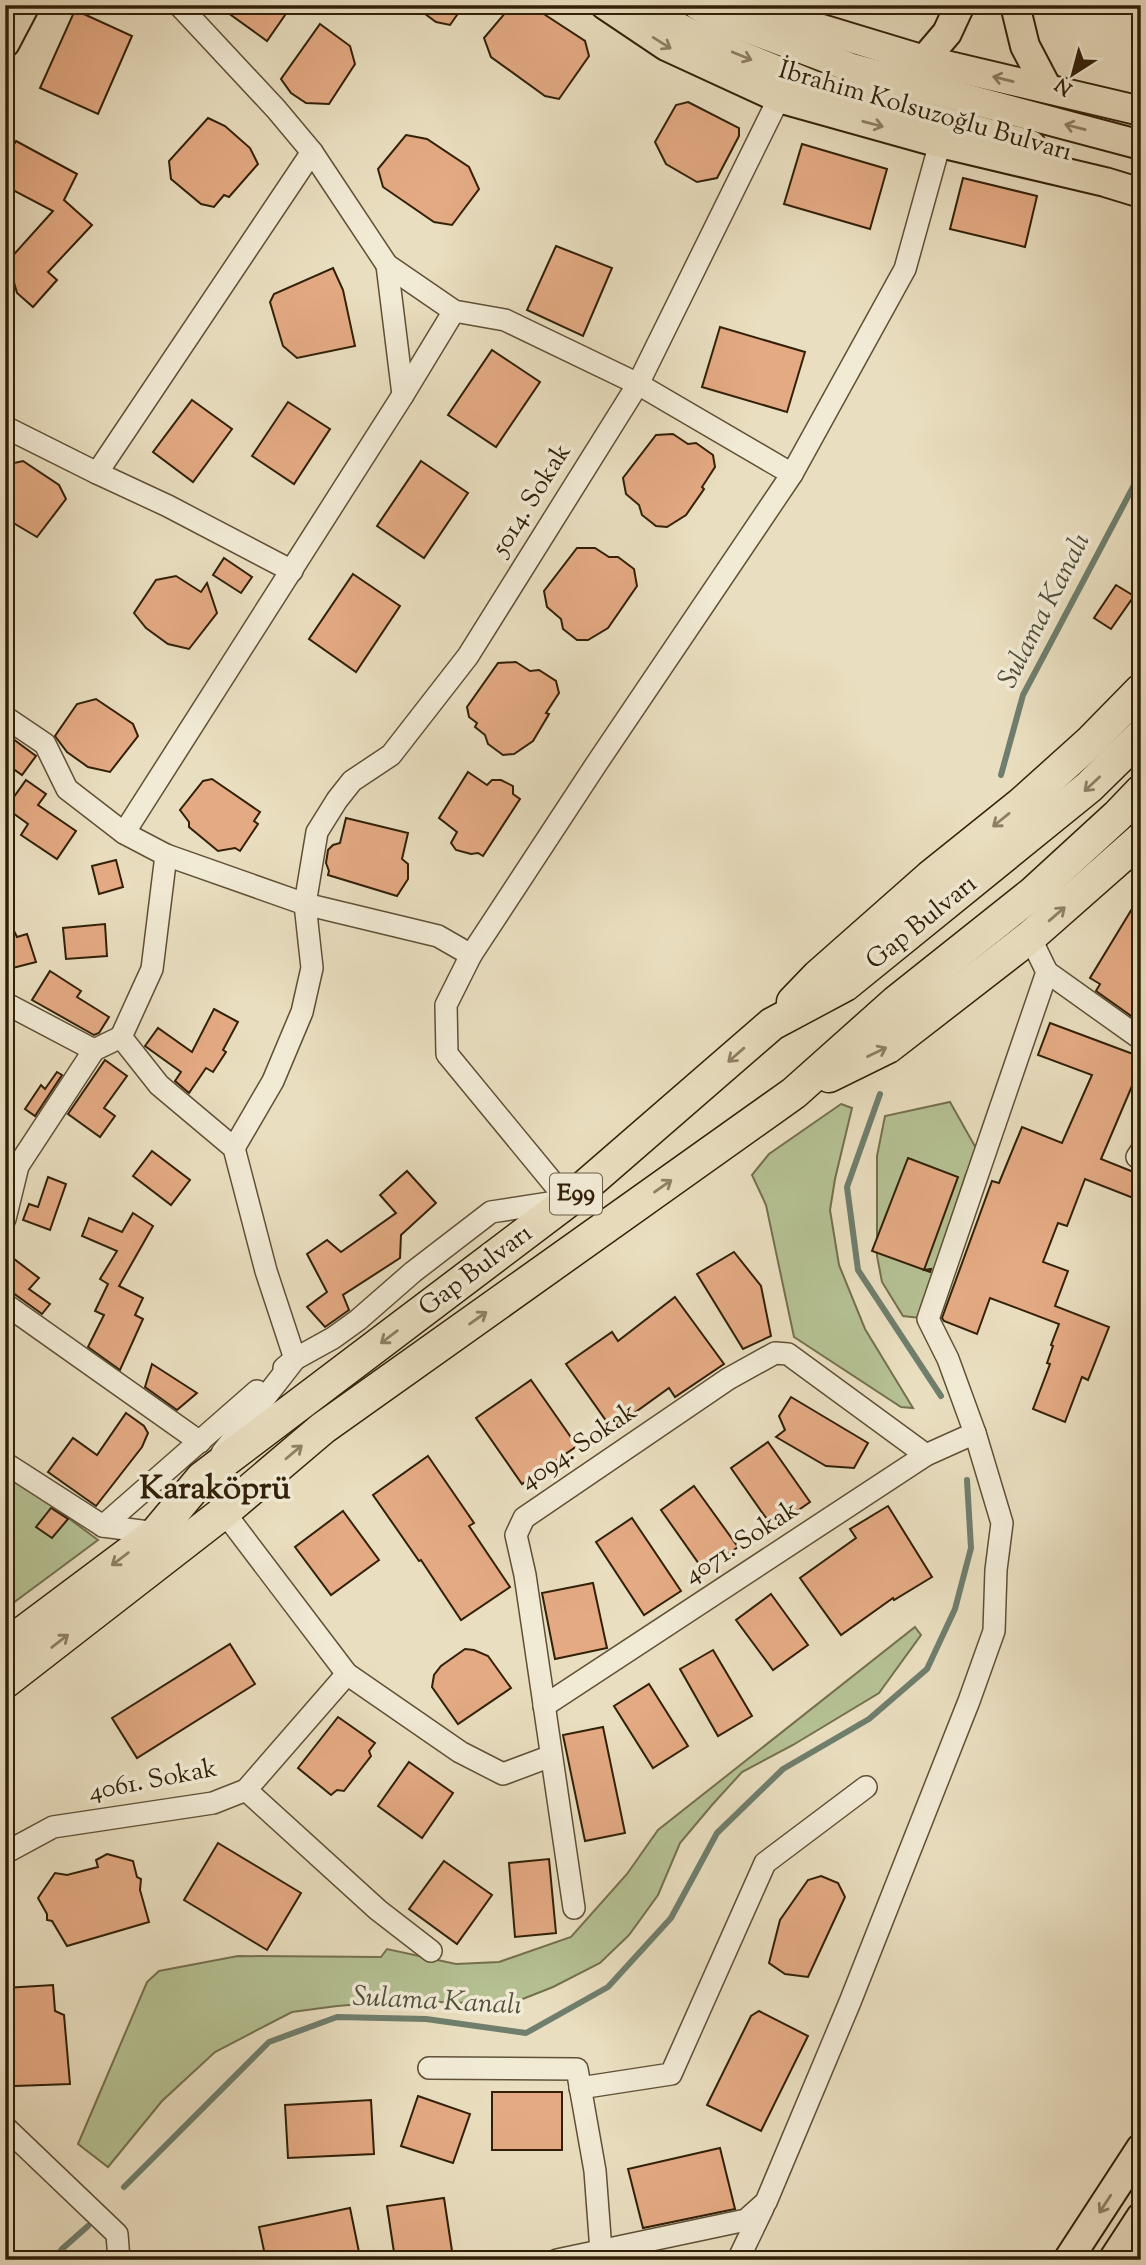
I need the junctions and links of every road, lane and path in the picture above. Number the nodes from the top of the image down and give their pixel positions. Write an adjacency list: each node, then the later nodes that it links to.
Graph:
1 (25, 5): 9 (main road)
2 (179, 5): 16 (street)
3 (605, 5): 12 (main road, one-way to 12)
4 (636, 5): 17 (main road, İbrahim Kolsuzoğlu Bulvarı, one-way to 17)
5 (697, 5): 15 (main road, İbrahim Kolsuzoğlu Bulvarı, one-way to 5)
6 (752, 5): 10 (main road)
7 (960, 5): 10 (main road)
8 (1015, 5): 11 (main road)
9 (5, 43)
10 (924, 60): 11 (main road, one-way to 10)
11 (1047, 88): 13 (main road)
12 (779, 98): 14 (main road, one-way to 14); 21 (street, 5014. Sokak)
13 (1141, 111)
14 (940, 143): 18 (main road); 25 (street)
15 (1141, 145)
16 (312, 152): 19 (street); 24 (street)
17 (1141, 174)
18 (1141, 193)
19 (387, 265): 20 (street); 22 (street)
20 (454, 311): 21 (street); 22 (street)
21 (638, 384): 25 (street); 34 (street, 5014. Sokak)
22 (403, 395): 26 (street)
23 (5, 427): 24 (street)
24 (97, 473): 26 (street)
25 (792, 474): 36 (street)
26 (292, 571): 31 (street)
27 (1141, 690): 39 (highway, one-way to 39)
28 (5, 717): 31 (street)
29 (1141, 736): 39 (highway, Gap Bulvarı / E99, one-way to 39)
30 (1141, 792): 43 (highway, Gap Bulvarı / E99)
31 (124, 833): 33 (street)
32 (1141, 839): 35 (highway, one-way to 32)
33 (166, 855): 34 (street); 40 (street)
34 (305, 904): 36 (street); 44 (street, 5014. Sokak)
35 (1030, 937): 37 (street); 43 (highway, one-way to 35)
36 (471, 955): 45 (street)
37 (1048, 972): 41 (street); 49 (street)
38 (5, 1003): 42 (street)
39 (772, 1024): 45 (highway, Gap Bulvarı / E99, one-way to 45)
40 (121, 1037): 42 (street); 44 (street)
41 (1141, 1039)
42 (94, 1050): 46 (street)
43 (794, 1093): 54 (highway, Gap Bulvarı / E99, one-way to 43)
44 (234, 1148): 48 (street)
45 (568, 1201): 48 (street); 53 (highway, Gap Bulvarı / E99, one-way to 53)
46 (5, 1219)
47 (5, 1304): 50 (street)
48 (295, 1359): 50 (street); 53 (street)
49 (975, 1433): 51 (street, 4071. Sokak); 71 (street)
50 (200, 1441): 55 (street)
51 (926, 1455): 60 (street, 4071. Sokak); 60 (street, 4094. Sokak)
52 (5, 1463): 55 (street)
53 (202, 1478): 56 (highway, Gap Bulvarı / E99)
54 (224, 1512): 58 (street); 59 (highway, Gap Bulvarı / E99, one-way to 54)
55 (103, 1526): 56 (street)
56 (156, 1533): 57 (highway, Gap Bulvarı / E99, one-way to 57)
57 (5, 1646)
58 (347, 1674): 61 (street); 63 (street, 4061. Sokak)
59 (5, 1682)
60 (544, 1706): 61 (street, 4094. Sokak)
61 (551, 1756): 65 (street, 4094. Sokak)
62 (866, 1787): 68 (street)
63 (246, 1790): 64 (street, 4061. Sokak); 66 (street)
64 (5, 1853)
65 (573, 1909)
66 (431, 1951)
67 (429, 2068): 68 (street)
68 (580, 2088): 73 (street)
69 (5, 2127): 74 (street)
70 (1141, 2148): 77 (main road, one-way to 77)
71 (765, 2202): 73 (street); 76 (street)
72 (1141, 2217): 78 (main road)
73 (601, 2251): 75 (street)
74 (119, 2260)
75 (557, 2260)
76 (738, 2260)
77 (1068, 2260)
78 (1113, 2260)

